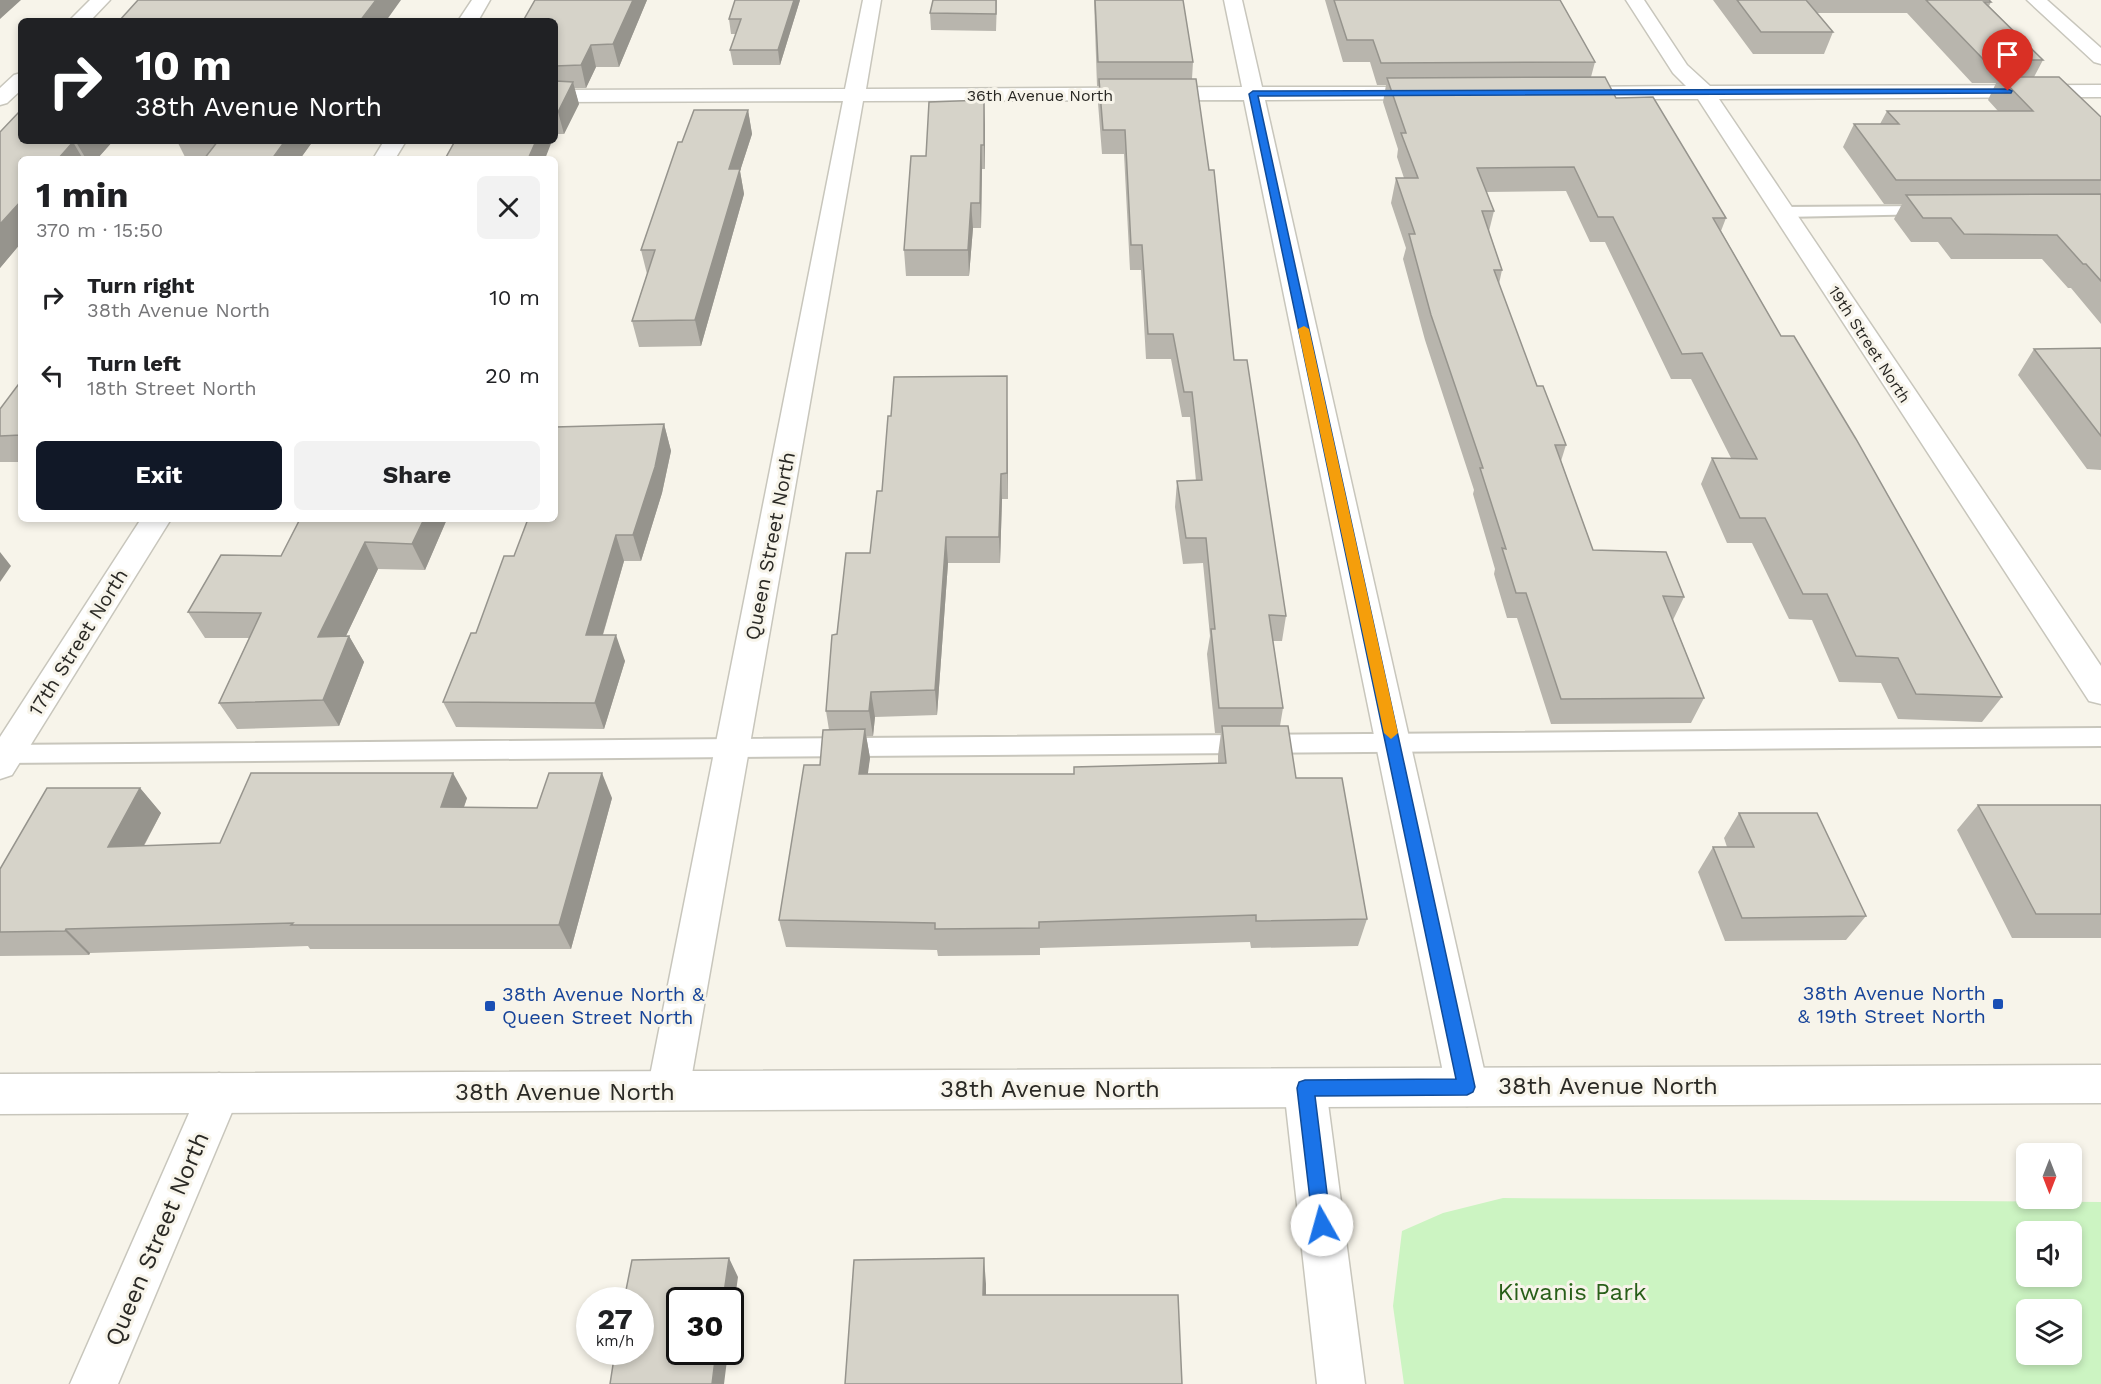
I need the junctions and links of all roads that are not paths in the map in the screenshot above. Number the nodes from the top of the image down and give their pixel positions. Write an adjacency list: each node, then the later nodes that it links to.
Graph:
1 (101, 0): 7 (street)
2 (481, 0): 8 (street)
3 (872, 0): 16 (street, Queen Street North)
4 (1233, 0): 15 (street)
5 (1635, 0): 12 (street, 19th Street North)
6 (2036, 0): 9 (street)
7 (82, 18)
8 (470, 18)
9 (2101, 58)
10 (18, 83): 18 (street)
11 (2101, 91): 12 (street)
12 (1704, 92): 14 (street); 20 (street, 19th Street North)
13 (1443, 93): 15 (street, 36th Avenue North)
14 (1550, 93)
15 (1253, 94): 16 (street, 36th Avenue North); 24 (street)
16 (855, 95): 17 (street, 36th Avenue North); 25 (street, Queen Street North)
17 (558, 96)
18 (6, 98)
19 (1948, 211): 20 (lane)
20 (1783, 212): 22 (street, 19th Street North)
21 (154, 522): 26 (street, 17th Street North)
22 (2101, 692)
23 (2101, 737): 24 (lane)
24 (1393, 743): 25 (lane); 28 (street)
25 (732, 749): 26 (lane); 30 (street, Queen Street North)
26 (2, 757)
27 (2101, 1084): 28 (street, 38th Avenue North)
28 (1467, 1087): 29 (street, 38th Avenue North)
29 (1305, 1088): 30 (street, 38th Avenue North); 34 (street)
30 (668, 1091): 31 (street, 38th Avenue North)
31 (219, 1093): 32 (street, 38th Avenue North); 33 (street, Queen Street North)
32 (0, 1095)
33 (94, 1384)
34 (1341, 1384)

